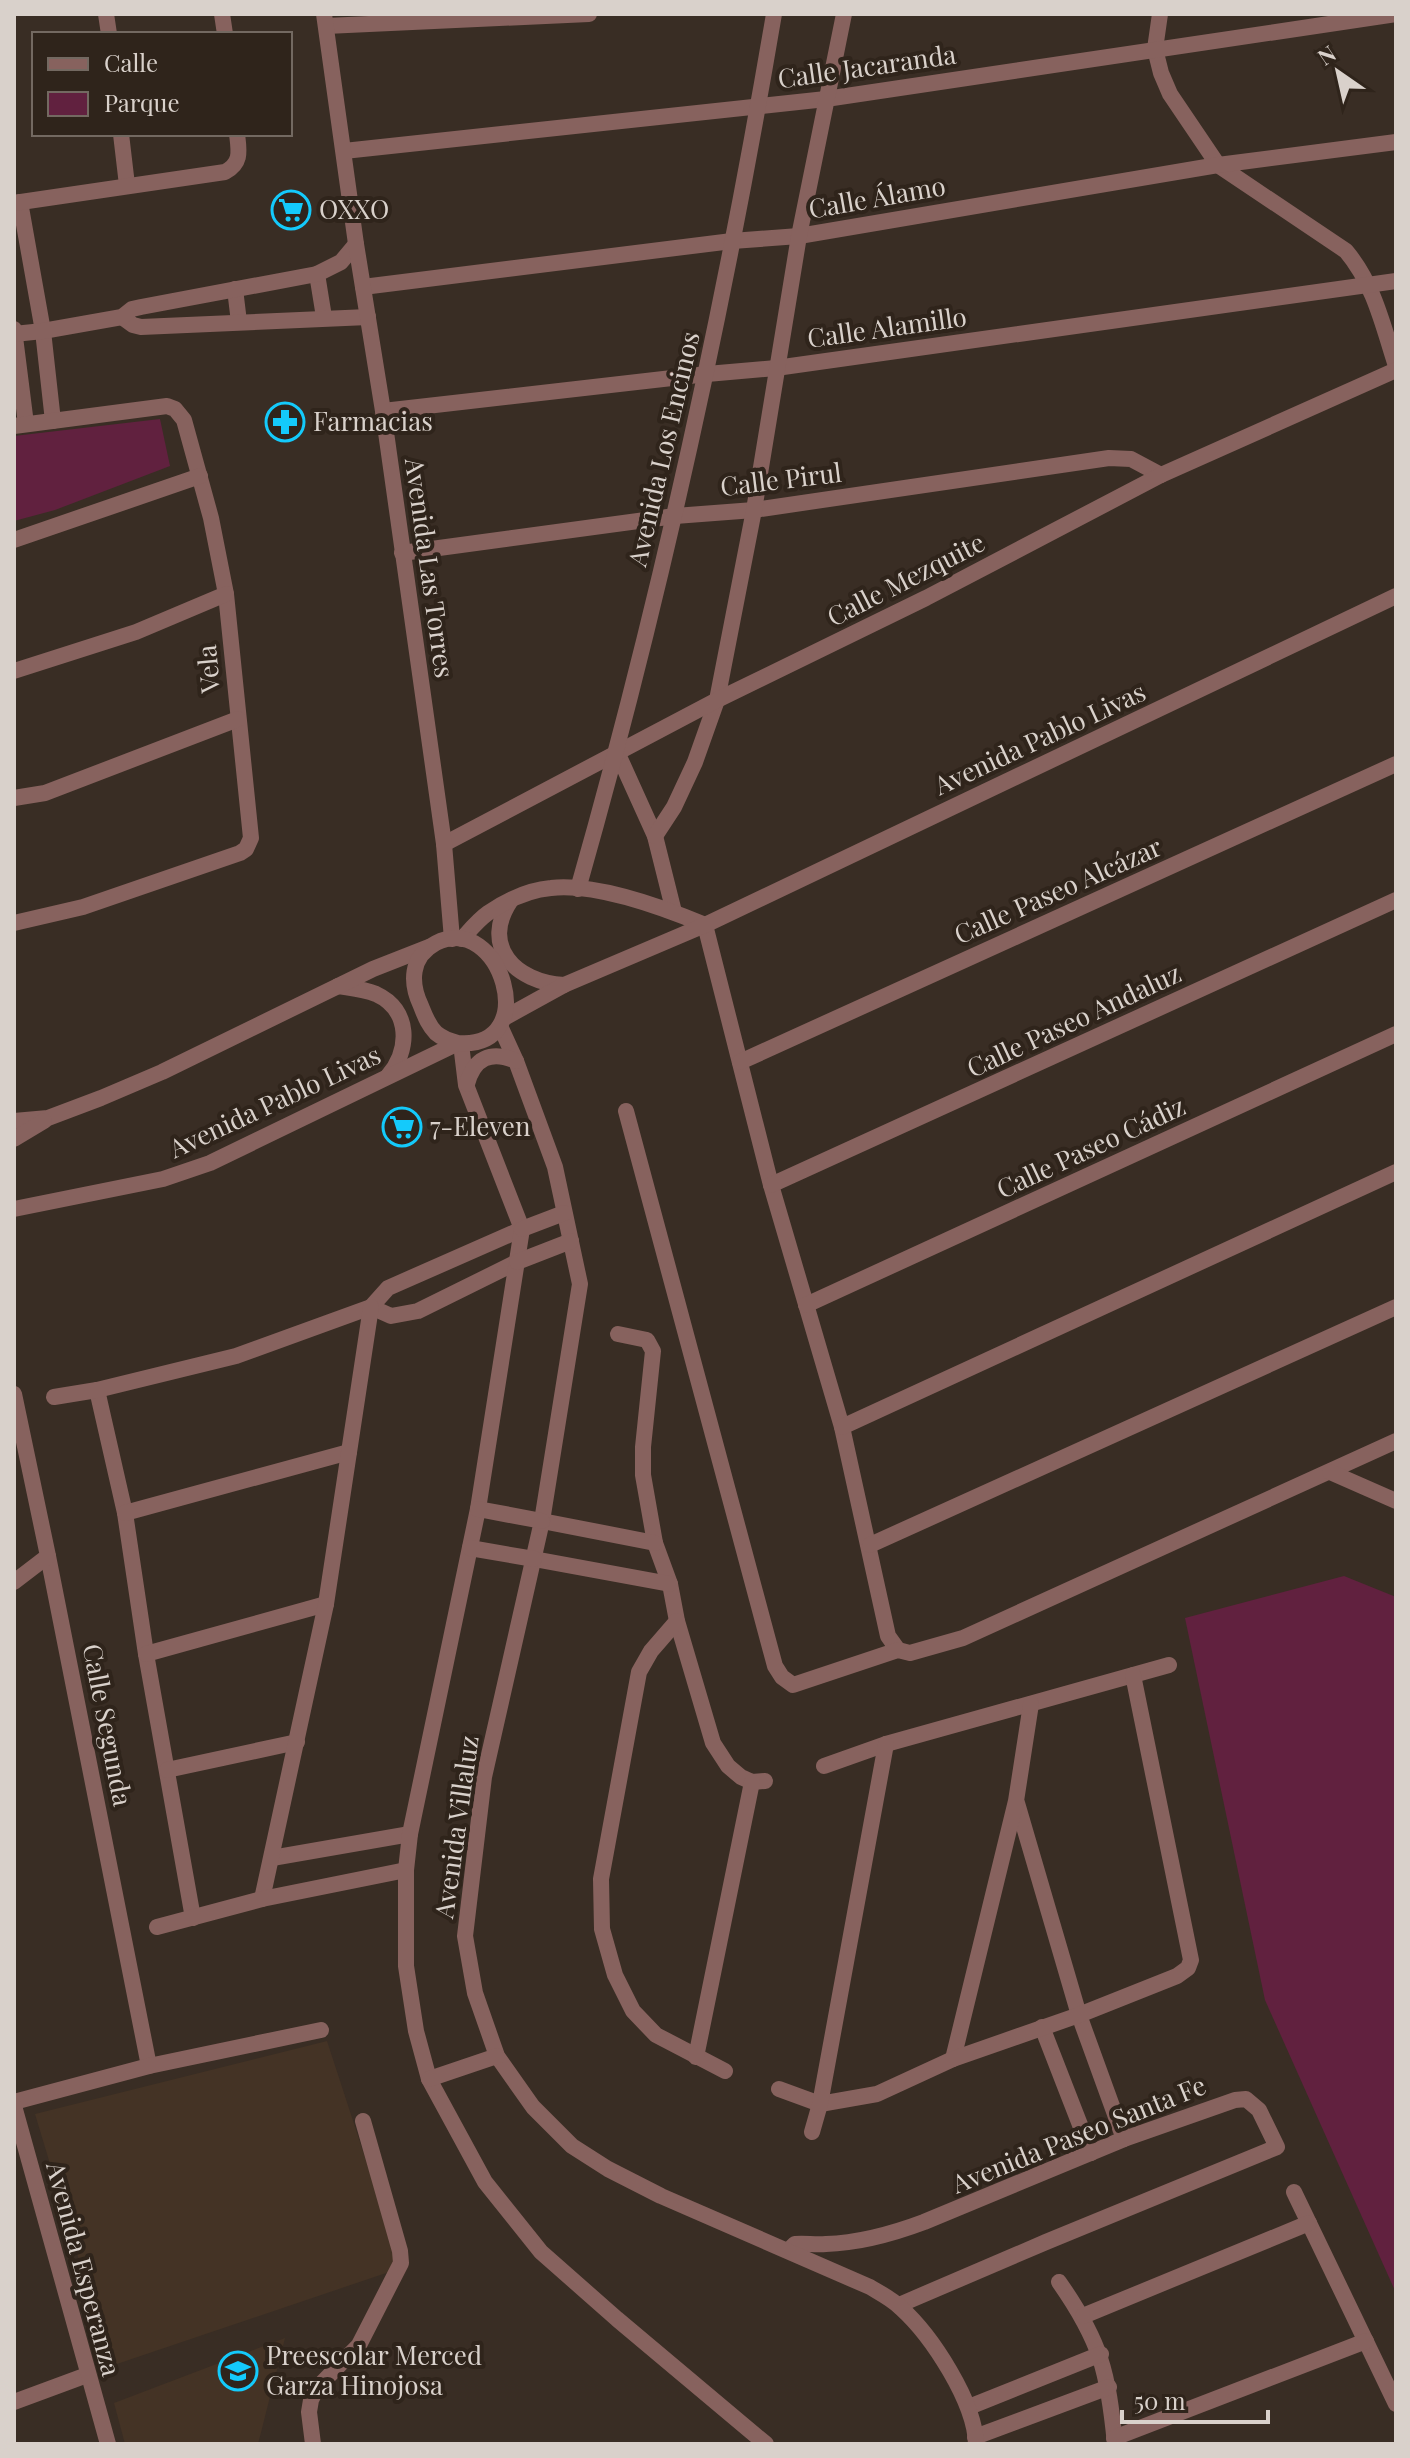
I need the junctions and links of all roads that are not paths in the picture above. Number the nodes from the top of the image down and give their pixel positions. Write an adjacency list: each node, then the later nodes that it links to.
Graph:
1 (589, 14): 6 (street)
2 (774, 14): 9 (street, Avenida Los Encinos)
3 (844, 14): 8 (street)
4 (1160, 14): 7 (street)
5 (1396, 14): 7 (street, Calle Jacaranda)
6 (325, 20): 13 (street, Avenida Las Torres)
7 (1155, 49): 8 (street, Calle Jacaranda); 14 (street)
8 (826, 99): 9 (street, Calle Jacaranda); 17 (street)
9 (758, 107): 13 (street, Calle Jacaranda); 18 (street, Avenida Los Encinos)
10 (121, 136): 15 (street)
11 (237, 136): 15 (street)
12 (1396, 142): 14 (street, Calle Álamo)
13 (344, 151): 19 (street, Avenida Las Torres)
14 (1218, 165): 17 (street, Calle Álamo); 23 (street)
15 (127, 185): 16 (street)
16 (17, 202): 20 (street)
17 (799, 236): 18 (street, Calle Álamo); 32 (street)
18 (732, 241): 24 (street, Calle Álamo); 34 (street, Avenida Los Encinos)
19 (356, 244): 21 (street); 24 (street, Avenida Las Torres)
20 (22, 263): 30 (street)
21 (317, 274): 25 (street); 27 (street)
22 (1396, 281): 23 (street, Calle Alamillo)
23 (1369, 285): 32 (street, Calle Alamillo); 33 (street)
24 (363, 287): 28 (street, Avenida Las Torres)
25 (235, 289): 26 (street); 29 (street)
26 (122, 317): 29 (street); 30 (street)
27 (324, 317): 28 (street); 29 (street)
28 (368, 317): 35 (street, Avenida Las Torres)
29 (239, 322)
30 (43, 331): 31 (street); 36 (street)
31 (14, 332): 37 (street)
32 (776, 368): 34 (street, Calle Alamillo); 40 (street)
33 (1396, 368): 38 (street, Calle Mezquite)
34 (707, 374): 35 (street, Calle Alamillo); 41 (street, Avenida Los Encinos)
35 (383, 411): 43 (street, Avenida Las Torres)
36 (53, 421): 37 (street, Vela); 39 (street, Vela)
37 (20, 425)
38 (1161, 475): 40 (street, Calle Pirul); 47 (street, Calle Mezquite)
39 (200, 476): 42 (street); 44 (street, Vela)
40 (754, 510): 41 (street, Calle Pirul); 47 (street)
41 (675, 516): 43 (street, Calle Pirul); 49 (street, Avenida Los Encinos)
42 (14, 540)
43 (402, 553): 53 (street, Avenida Las Torres)
44 (226, 594): 46 (street); 48 (street, Vela)
45 (1396, 596): 59 (street, Avenida Pablo Livas)
46 (14, 671)
47 (717, 700): 49 (street, Calle Mezquite); 52 (street)
48 (238, 719): 51 (street); 58 (street, Vela)
49 (617, 752): 52 (street); 53 (street, Calle Mezquite); 54 (street, Avenida Los Encinos)
50 (1396, 764): 68 (street, Calle Paseo Alcázar)
51 (14, 798)
52 (655, 836): 57 (street)
53 (444, 844): 60 (street, Avenida Las Torres)
54 (578, 889): 55 (street); 57 (street)
55 (512, 899): 60 (street); 62 (street)
56 (1396, 900): 76 (street, Calle Paseo Andaluz)
57 (674, 912): 59 (street)
58 (14, 923)
59 (705, 925): 62 (street, Avenida Pablo Livas); 68 (street)
60 (457, 939): 61 (street); 64 (street)
61 (431, 946): 63 (street); 66 (street)
62 (564, 985): 64 (street, Avenida Pablo Livas)
63 (338, 986): 69 (street); 72 (street)
64 (502, 1022): 66 (street); 67 (street, Avenida Villaluz)
65 (1396, 1034): 82 (street, Calle Paseo Cádiz)
66 (459, 1044): 69 (street, Avenida Pablo Livas); 70 (street, Avenida Villaluz)
67 (516, 1061): 70 (street); 78 (street, Avenida Villaluz)
68 (740, 1062): 76 (street)
69 (384, 1080): 77 (street, Avenida Pablo Livas)
70 (466, 1085): 79 (street, Avenida Villaluz)
71 (626, 1111): 106 (street)
72 (48, 1118): 73 (street); 74 (street)
73 (14, 1121)
74 (14, 1139)
75 (1396, 1172): 89 (street)
76 (771, 1185): 82 (street)
77 (14, 1209)
78 (564, 1213): 79 (street); 80 (street, Avenida Villaluz)
79 (522, 1229): 81 (street, Avenida Villaluz); 83 (street)
80 (571, 1241): 81 (street); 96 (street, Avenida Villaluz)
81 (517, 1262): 83 (street); 94 (street, Avenida Villaluz)
82 (806, 1305): 89 (street)
83 (371, 1307): 86 (street); 91 (street)
84 (1396, 1307): 98 (street)
85 (618, 1334): 97 (street)
86 (97, 1390): 87 (street); 95 (street)
87 (54, 1397)
88 (14, 1398): 100 (street, Calle Segunda)
89 (842, 1427): 98 (street)
90 (1396, 1441): 92 (street)
91 (349, 1452): 95 (street); 104 (street)
92 (1330, 1472): 93 (street); 106 (street)
93 (1396, 1501)
94 (478, 1509): 96 (street); 99 (street, Avenida Villaluz)
95 (125, 1513): 107 (street)
96 (542, 1521): 97 (street); 101 (street, Avenida Villaluz)
97 (655, 1543): 103 (street)
98 (870, 1545): 106 (street)
99 (470, 1548): 101 (street); 116 (street, Avenida Villaluz)
100 (48, 1556): 102 (street); 128 (street, Calle Segunda)
101 (534, 1559): 103 (street); 125 (street, Avenida Villaluz)
102 (14, 1582)
103 (670, 1584): 105 (street)
104 (326, 1604): 107 (street); 111 (street)
105 (677, 1621): 126 (street); 126 (street)
106 (898, 1650)
107 (146, 1654): 114 (street)
108 (1169, 1665): 109 (street)
109 (1133, 1675): 110 (street); 122 (street)
110 (1031, 1704): 112 (street); 115 (street)
111 (297, 1742): 114 (street); 117 (street)
112 (886, 1744): 113 (street); 133 (street)
113 (824, 1766)
114 (167, 1770): 120 (street)
115 (1016, 1801): 122 (street); 127 (street)
116 (410, 1834): 117 (street); 118 (street, Avenida Villaluz)
117 (272, 1858): 119 (street)
118 (406, 1870): 119 (street); 130 (street, Avenida Villaluz)
119 (262, 1899): 120 (street)
120 (193, 1918): 121 (street)
121 (157, 1927)
122 (1079, 2015): 123 (street); 136 (street)
123 (1042, 2027): 127 (street); 137 (street)
124 (321, 2030): 128 (street)
125 (497, 2056): 130 (street); 140 (street, Avenida Villaluz)
126 (696, 2057): 129 (street)
127 (953, 2059): 133 (street)
128 (149, 2066): 132 (street)
129 (725, 2071)
130 (429, 2079): 155 (street, Avenida Villaluz)
131 (779, 2089): 133 (street)
132 (14, 2104): 146 (street, Avenida Esperanza)
133 (820, 2104): 135 (street)
134 (363, 2121): 154 (street)
135 (812, 2132)
136 (1124, 2139): 137 (street, Avenida Paseo Santa Fe); 142 (street, Avenida Paseo Santa Fe)
137 (1091, 2153): 140 (street, Avenida Paseo Santa Fe)
138 (1294, 2192): 139 (street)
139 (1309, 2223): 143 (street); 144 (street)
140 (796, 2247): 142 (street, Avenida Villaluz)
141 (1059, 2282): 143 (street)
142 (899, 2305): 150 (street, Avenida Villaluz)
143 (1083, 2316): 145 (street)
144 (1366, 2341): 149 (street); 152 (street)
145 (1101, 2354): 147 (street); 150 (street)
146 (87, 2375): 148 (street); 153 (street, Avenida Esperanza)
147 (1109, 2387): 151 (street); 152 (street)
148 (14, 2402)
149 (1396, 2404)
150 (969, 2407): 151 (street, Avenida Villaluz)
151 (976, 2440)
152 (1114, 2441)
153 (108, 2444)
154 (313, 2444)
155 (766, 2444)

